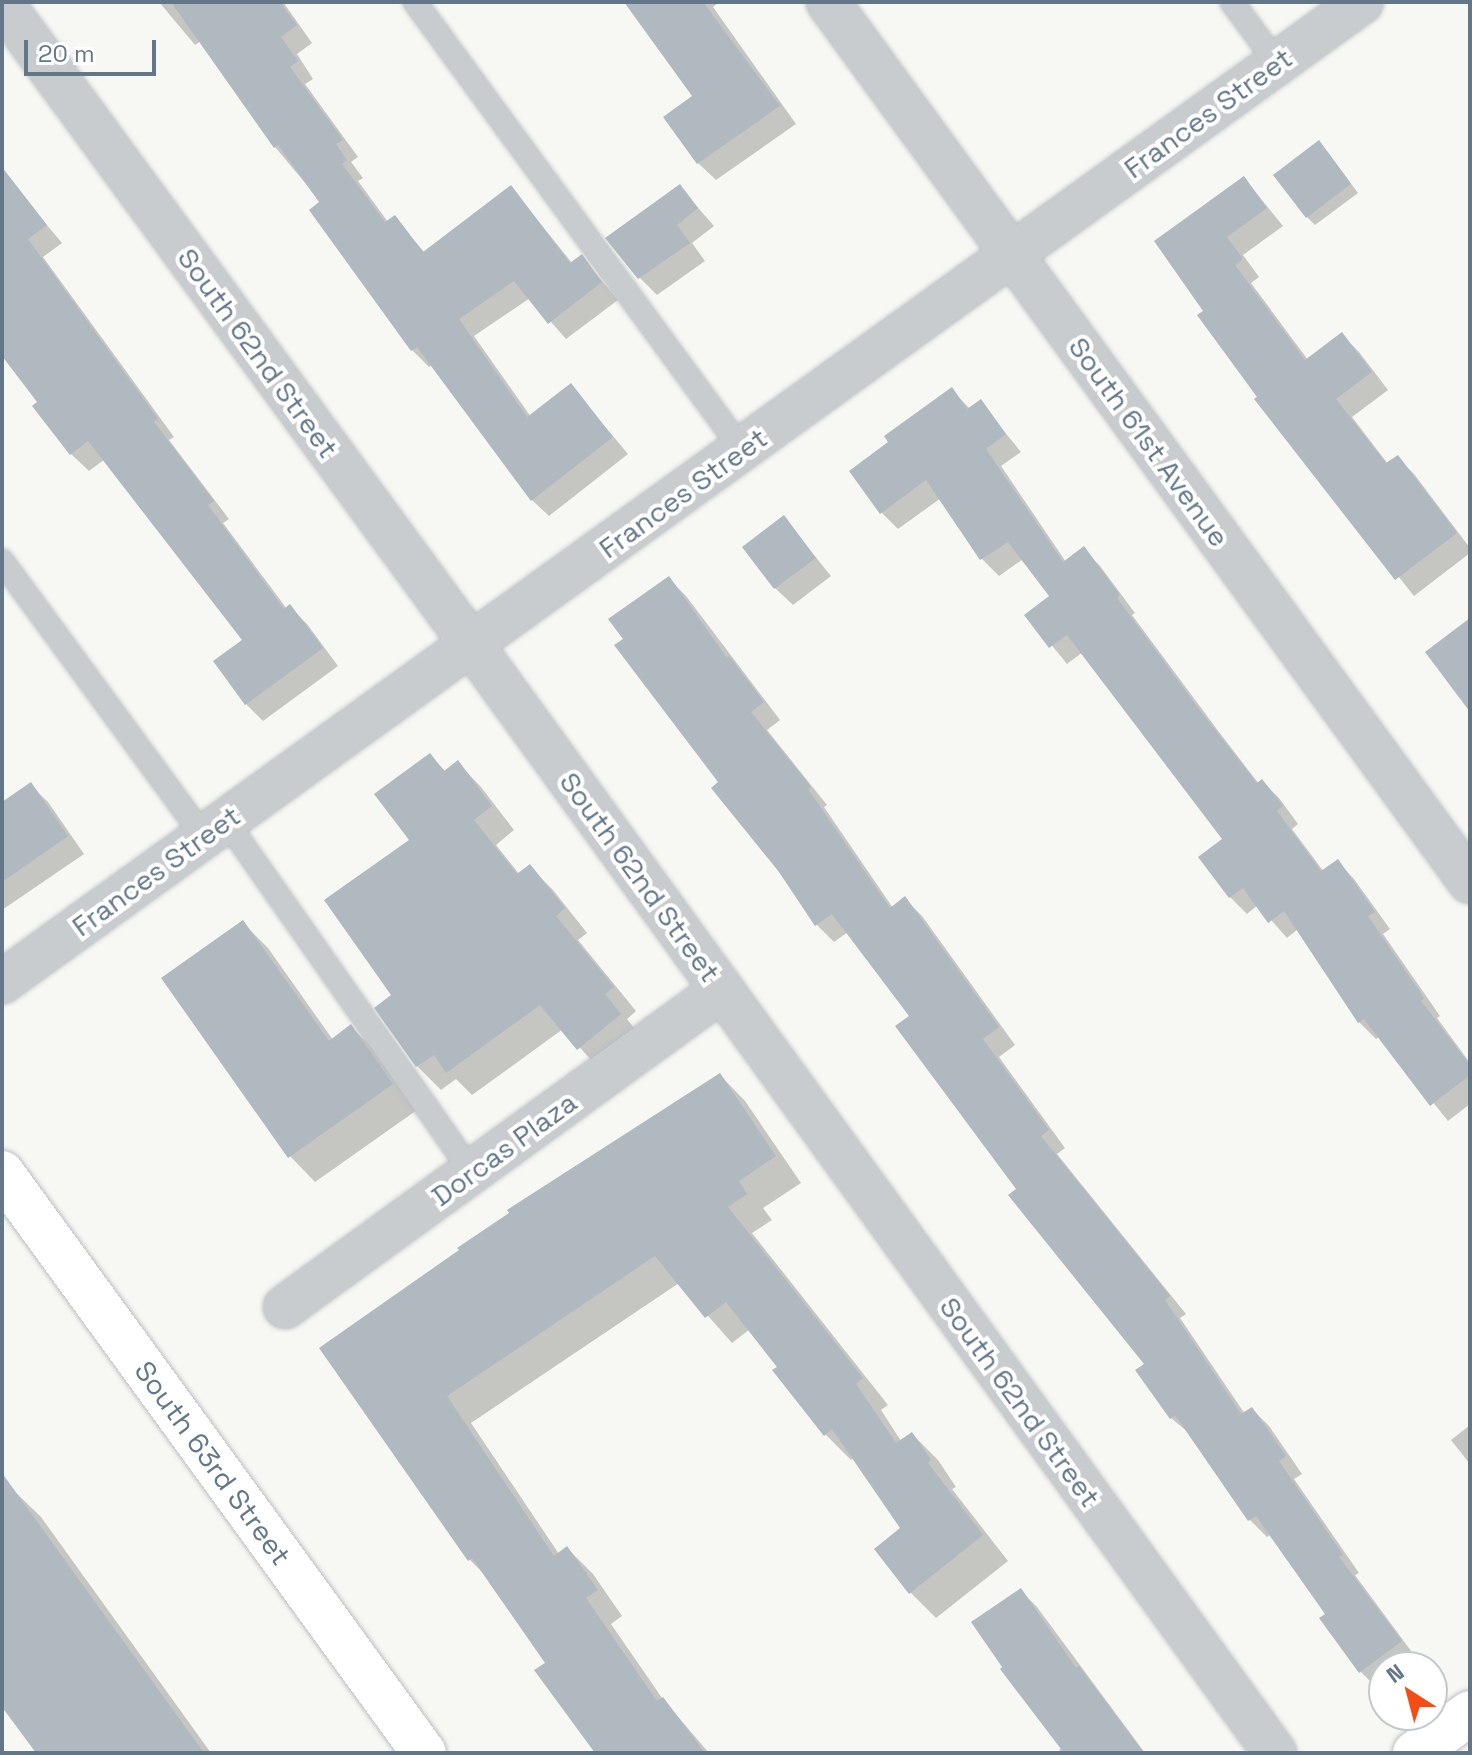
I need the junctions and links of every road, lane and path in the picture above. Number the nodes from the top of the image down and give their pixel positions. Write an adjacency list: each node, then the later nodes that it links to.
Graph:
1 (415, 2): 8 (lane)
2 (828, 2): 7 (street, South 61st Avenue)
3 (1232, 2): 6 (lane)
4 (1362, 2): 6 (street, Frances Street)
5 (2, 3): 10 (street, South 62nd Street)
6 (1277, 63): 7 (street, Frances Street)
7 (1012, 253): 8 (street, Frances Street); 12 (street, South 61st Avenue)
8 (743, 451): 10 (street, Frances Street)
9 (2, 561): 11 (lane)
10 (472, 645): 11 (street, Frances Street); 14 (street, South 62nd Street)
11 (215, 829): 13 (street, Frances Street); 15 (lane)
12 (1470, 882)
13 (2, 982)
14 (722, 990): 15 (street, Dorcas Plaza); 20 (street, South 62nd Street)
15 (472, 1172): 17 (street, Dorcas Plaza)
16 (2, 1173): 19 (street, South 63rd Street)
17 (285, 1307)
18 (1470, 1713): 21 (street)
19 (424, 1753)
20 (1275, 1753)
21 (1415, 1753)

